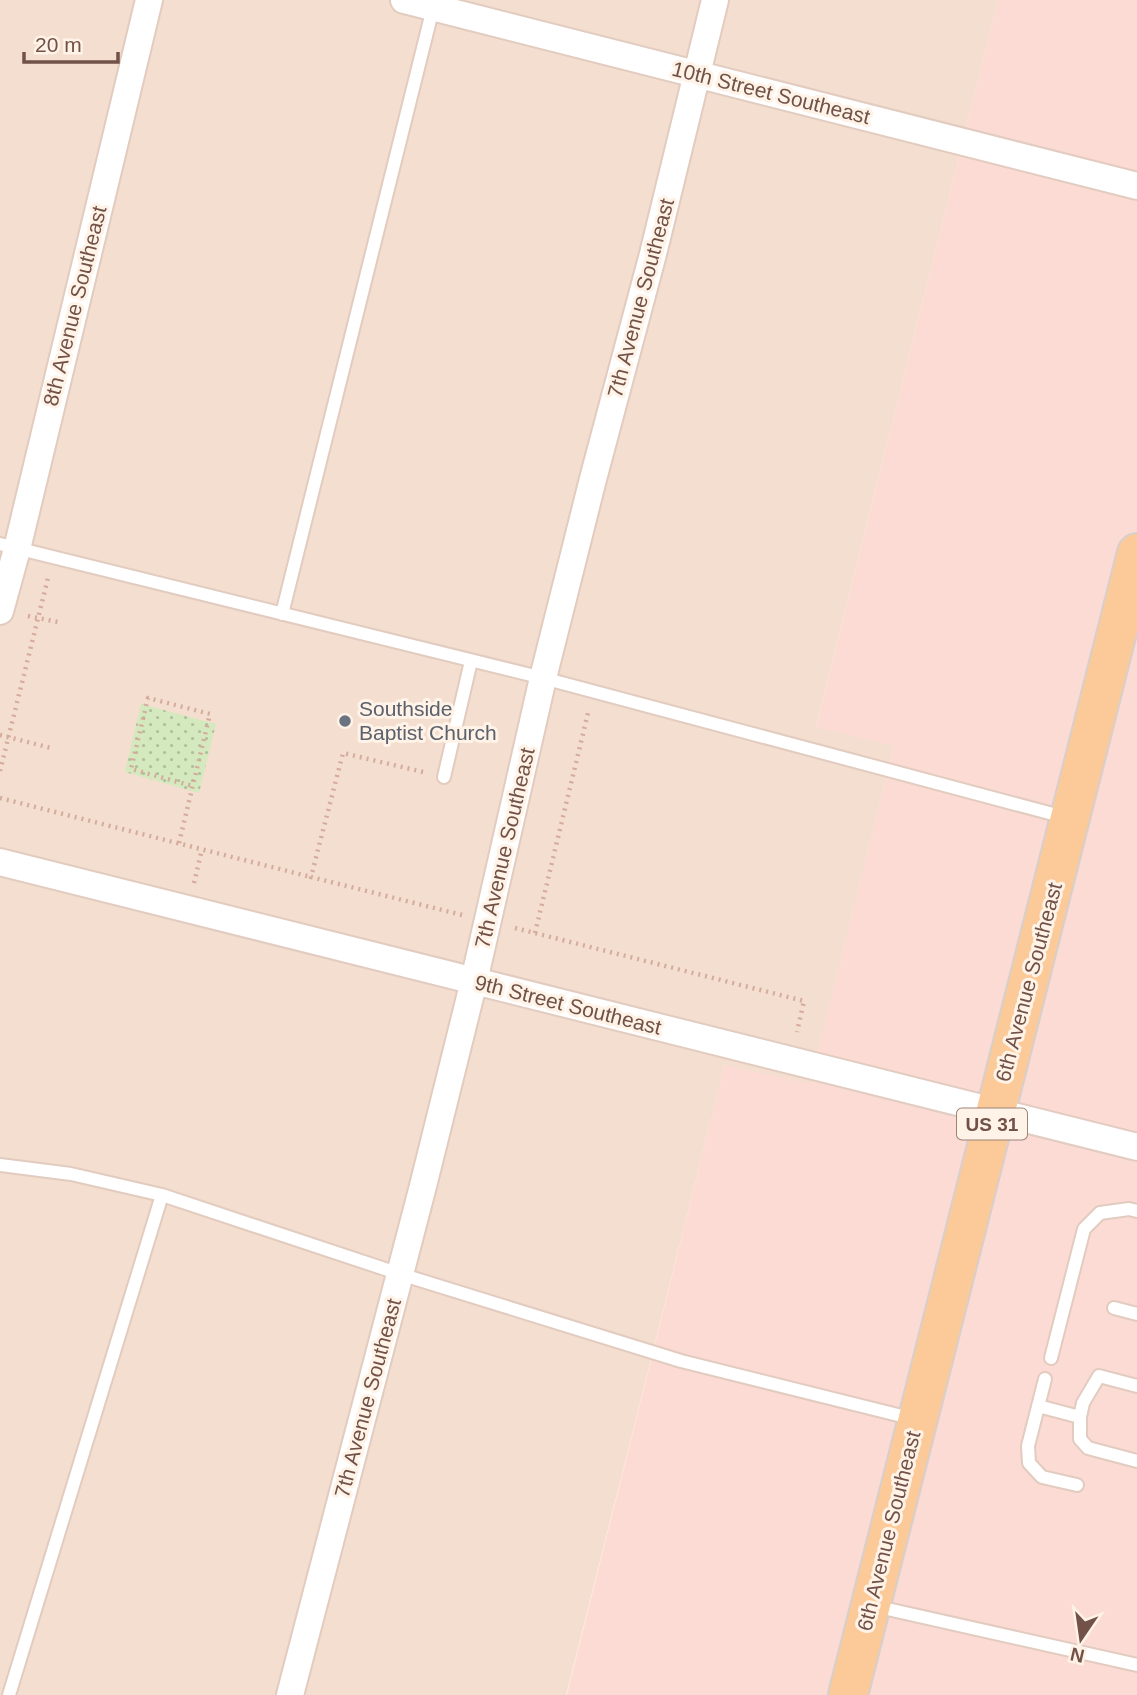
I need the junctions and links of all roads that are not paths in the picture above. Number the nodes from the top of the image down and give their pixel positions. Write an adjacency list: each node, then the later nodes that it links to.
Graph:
1 (149, 0): 7 (street, 8th Avenue Southeast)
2 (404, 0): 4 (street, 10th Street Southeast)
3 (715, 0): 5 (street, 7th Avenue Southeast)
4 (434, 3): 5 (street, 10th Street Southeast); 10 (lane)
5 (698, 74): 6 (street, 10th Street Southeast); 12 (street, 7th Avenue Southeast)
6 (1137, 186)
7 (8, 547): 9 (street, 8th Avenue Southeast); 10 (lane)
8 (1137, 553): 14 (main road, 6th Avenue Southeast / US 31)
9 (0, 611)
10 (282, 614): 11 (lane)
11 (471, 661): 12 (lane); 13 (lane)
12 (543, 678): 14 (lane); 16 (street, 7th Avenue Southeast)
13 (444, 777)
14 (1072, 819): 17 (main road, 6th Avenue Southeast / US 31)
15 (0, 862): 16 (street, 9th Street Southeast)
16 (474, 981): 17 (street, 9th Street Southeast); 22 (street, 7th Avenue Southeast)
17 (995, 1112): 18 (street, 9th Street Southeast); 30 (main road, 6th Avenue Southeast / US 31)
18 (1137, 1147)
19 (0, 1165): 20 (lane)
20 (162, 1195): 22 (lane); 35 (lane)
21 (1137, 1212): 25 (lane)
22 (400, 1274): 30 (lane); 36 (street, 7th Avenue Southeast)
23 (1114, 1308): 24 (lane)
24 (1137, 1314)
25 (1051, 1358)
26 (1045, 1379): 28 (lane)
27 (1137, 1386): 29 (lane)
28 (1038, 1406): 29 (lane); 32 (lane)
29 (1080, 1417): 31 (lane)
30 (918, 1420): 33 (main road, 6th Avenue Southeast / US 31)
31 (1137, 1461)
32 (1077, 1485)
33 (870, 1605): 34 (lane); 37 (main road, 6th Avenue Southeast / US 31)
34 (1137, 1665)
35 (9, 1695)
36 (290, 1695)
37 (848, 1695)

